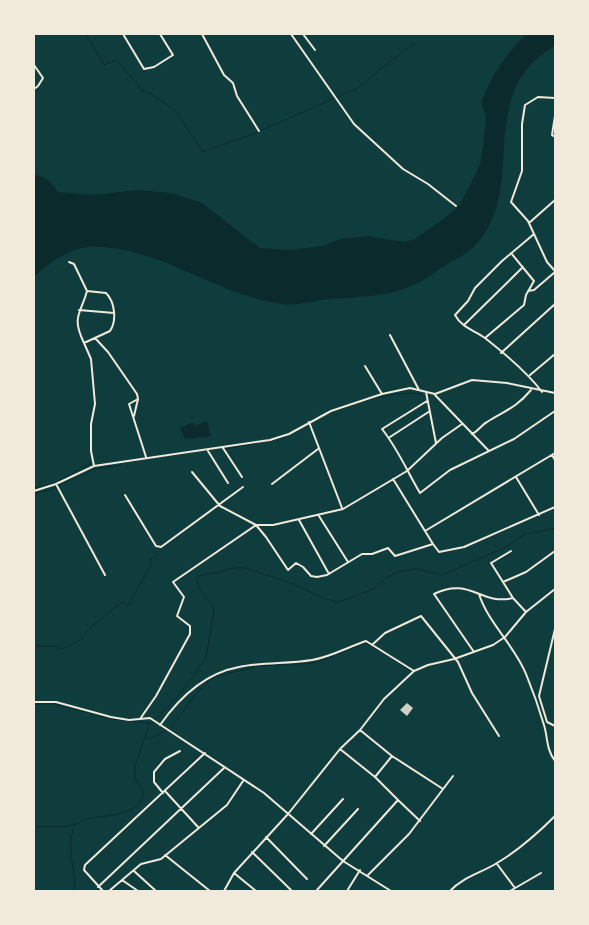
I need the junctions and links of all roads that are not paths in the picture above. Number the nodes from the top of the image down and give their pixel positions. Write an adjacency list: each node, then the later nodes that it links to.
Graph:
1 (123, 34): 2 (street)
2 (160, 34)
3 (202, 34): 11 (street)
4 (291, 34): 14 (street)
5 (303, 34): 6 (street)
6 (315, 50)
7 (34, 65): 8 (street)
8 (34, 89)
9 (555, 98): 15 (street)
10 (555, 116): 12 (street)
11 (259, 131)
12 (555, 137)
13 (555, 200): 15 (street)
14 (456, 206)
15 (529, 223): 16 (street)
16 (534, 234): 17 (street); 20 (street)
17 (511, 253): 19 (street); 26 (street)
18 (69, 262): 21 (street)
19 (523, 267): 22 (street); 26 (street)
20 (555, 272): 22 (street)
21 (87, 291): 24 (street); 25 (street)
22 (528, 291): 29 (street)
23 (555, 304): 31 (street)
24 (79, 310): 25 (street); 30 (street)
25 (114, 313): 28 (street)
26 (464, 326): 29 (street)
27 (390, 335): 36 (street)
28 (95, 338): 30 (street); 42 (street)
29 (485, 338): 31 (street)
30 (84, 343): 59 (street)
31 (501, 353): 34 (street)
32 (555, 354): 34 (street)
33 (365, 366): 39 (street)
34 (530, 375): 38 (street)
35 (531, 389): 38 (street); 40 (street); 49 (street)
36 (419, 390): 37 (street); 39 (street)
37 (426, 392): 40 (street); 43 (street)
38 (542, 392): 41 (street)
39 (382, 394): 47 (street)
40 (435, 394): 48 (street)
41 (555, 394)
42 (138, 399): 46 (street); 46 (street)
43 (427, 401): 44 (street); 50 (street)
44 (430, 411): 50 (street); 51 (street)
45 (555, 411): 55 (street)
46 (134, 416): 57 (street)
47 (309, 422): 52 (street); 53 (street)
48 (462, 424): 49 (street); 51 (street)
49 (472, 434): 55 (street)
50 (389, 438): 60 (street)
51 (436, 444): 60 (street)
52 (223, 448): 54 (street); 62 (street)
53 (318, 449): 66 (street); 73 (street)
54 (208, 450): 57 (street); 65 (street)
55 (489, 450): 60 (street)
56 (554, 454): 58 (street); 63 (street)
57 (146, 457): 59 (street)
58 (555, 460)
59 (94, 466): 67 (street)
60 (407, 471): 64 (street)
61 (192, 472): 71 (street)
62 (242, 477)
63 (516, 477): 74 (street); 78 (street)
64 (392, 479): 73 (street); 78 (street)
65 (228, 483)
66 (272, 484)
67 (57, 486): 69 (street); 84 (street)
68 (243, 487): 71 (street)
69 (34, 491)
70 (125, 495): 71 (street)
71 (220, 506): 77 (street)
72 (555, 507): 74 (street)
73 (343, 509): 75 (street)
74 (539, 515): 79 (street)
75 (319, 516): 76 (street); 82 (street)
76 (299, 520): 77 (street); 83 (street)
77 (256, 525): 83 (street); 97 (street)
78 (425, 531): 79 (street)
79 (433, 544): 82 (street)
80 (511, 551): 85 (street)
81 (555, 551): 85 (street)
82 (348, 562): 83 (street)
83 (330, 574)
84 (105, 576)
85 (503, 582): 88 (street)
86 (555, 589): 89 (street)
87 (479, 594): 88 (street); 91 (street); 93 (street)
88 (513, 598): 89 (street)
89 (526, 612): 91 (street)
90 (555, 629): 99 (street)
91 (505, 637): 93 (street); 106 (street)
92 (372, 645): 94 (street); 95 (street); 98 (street)
93 (474, 652): 94 (street)
94 (454, 659): 95 (street); 101 (street)
95 (414, 671): 100 (street)
96 (34, 702): 97 (street)
97 (140, 719): 98 (street)
98 (160, 725): 104 (street)
99 (555, 726)
100 (360, 730): 102 (street); 105 (street)
101 (499, 736)
102 (340, 750): 109 (street); 117 (street)
103 (180, 751): 112 (street)
104 (205, 753): 107 (street); 112 (street)
105 (392, 756): 109 (street); 111 (street)
106 (555, 761)
107 (224, 768): 110 (street); 115 (street)
108 (453, 776): 111 (street)
109 (375, 777): 114 (street)
110 (243, 781): 117 (street); 120 (street)
111 (443, 789): 119 (street)
112 (164, 792): 115 (street); 135 (street)
113 (343, 799): 121 (street)
114 (398, 800): 119 (street); 126 (street)
115 (180, 808): 120 (street); 135 (street)
116 (358, 809): 123 (street)
117 (288, 814): 121 (street); 122 (street)
118 (555, 816): 127 (street)
119 (420, 821): 132 (street)
120 (198, 827): 125 (street)
121 (311, 834): 123 (street)
122 (266, 837): 124 (street); 133 (street)
123 (324, 846): 126 (street)
124 (252, 852): 130 (street); 145 (street)
125 (165, 855): 128 (street); 142 (street)
126 (343, 861): 129 (street); 137 (street)
127 (497, 864): 136 (street); 148 (street)
128 (133, 870): 134 (street); 141 (street)
129 (360, 870): 132 (street); 146 (street)
130 (234, 873): 143 (street); 144 (street)
131 (541, 873): 136 (street)
132 (368, 875): 147 (street)
133 (307, 879)
134 (122, 880): 139 (street); 140 (street)
135 (98, 887): 138 (street)
136 (515, 888): 149 (street)
137 (317, 890)
138 (103, 891)
139 (109, 891)
140 (138, 891)
141 (156, 891)
142 (210, 891)
143 (225, 891)
144 (256, 891)
145 (292, 891)
146 (347, 891)
147 (390, 891)
148 (450, 891)
149 (510, 891)

